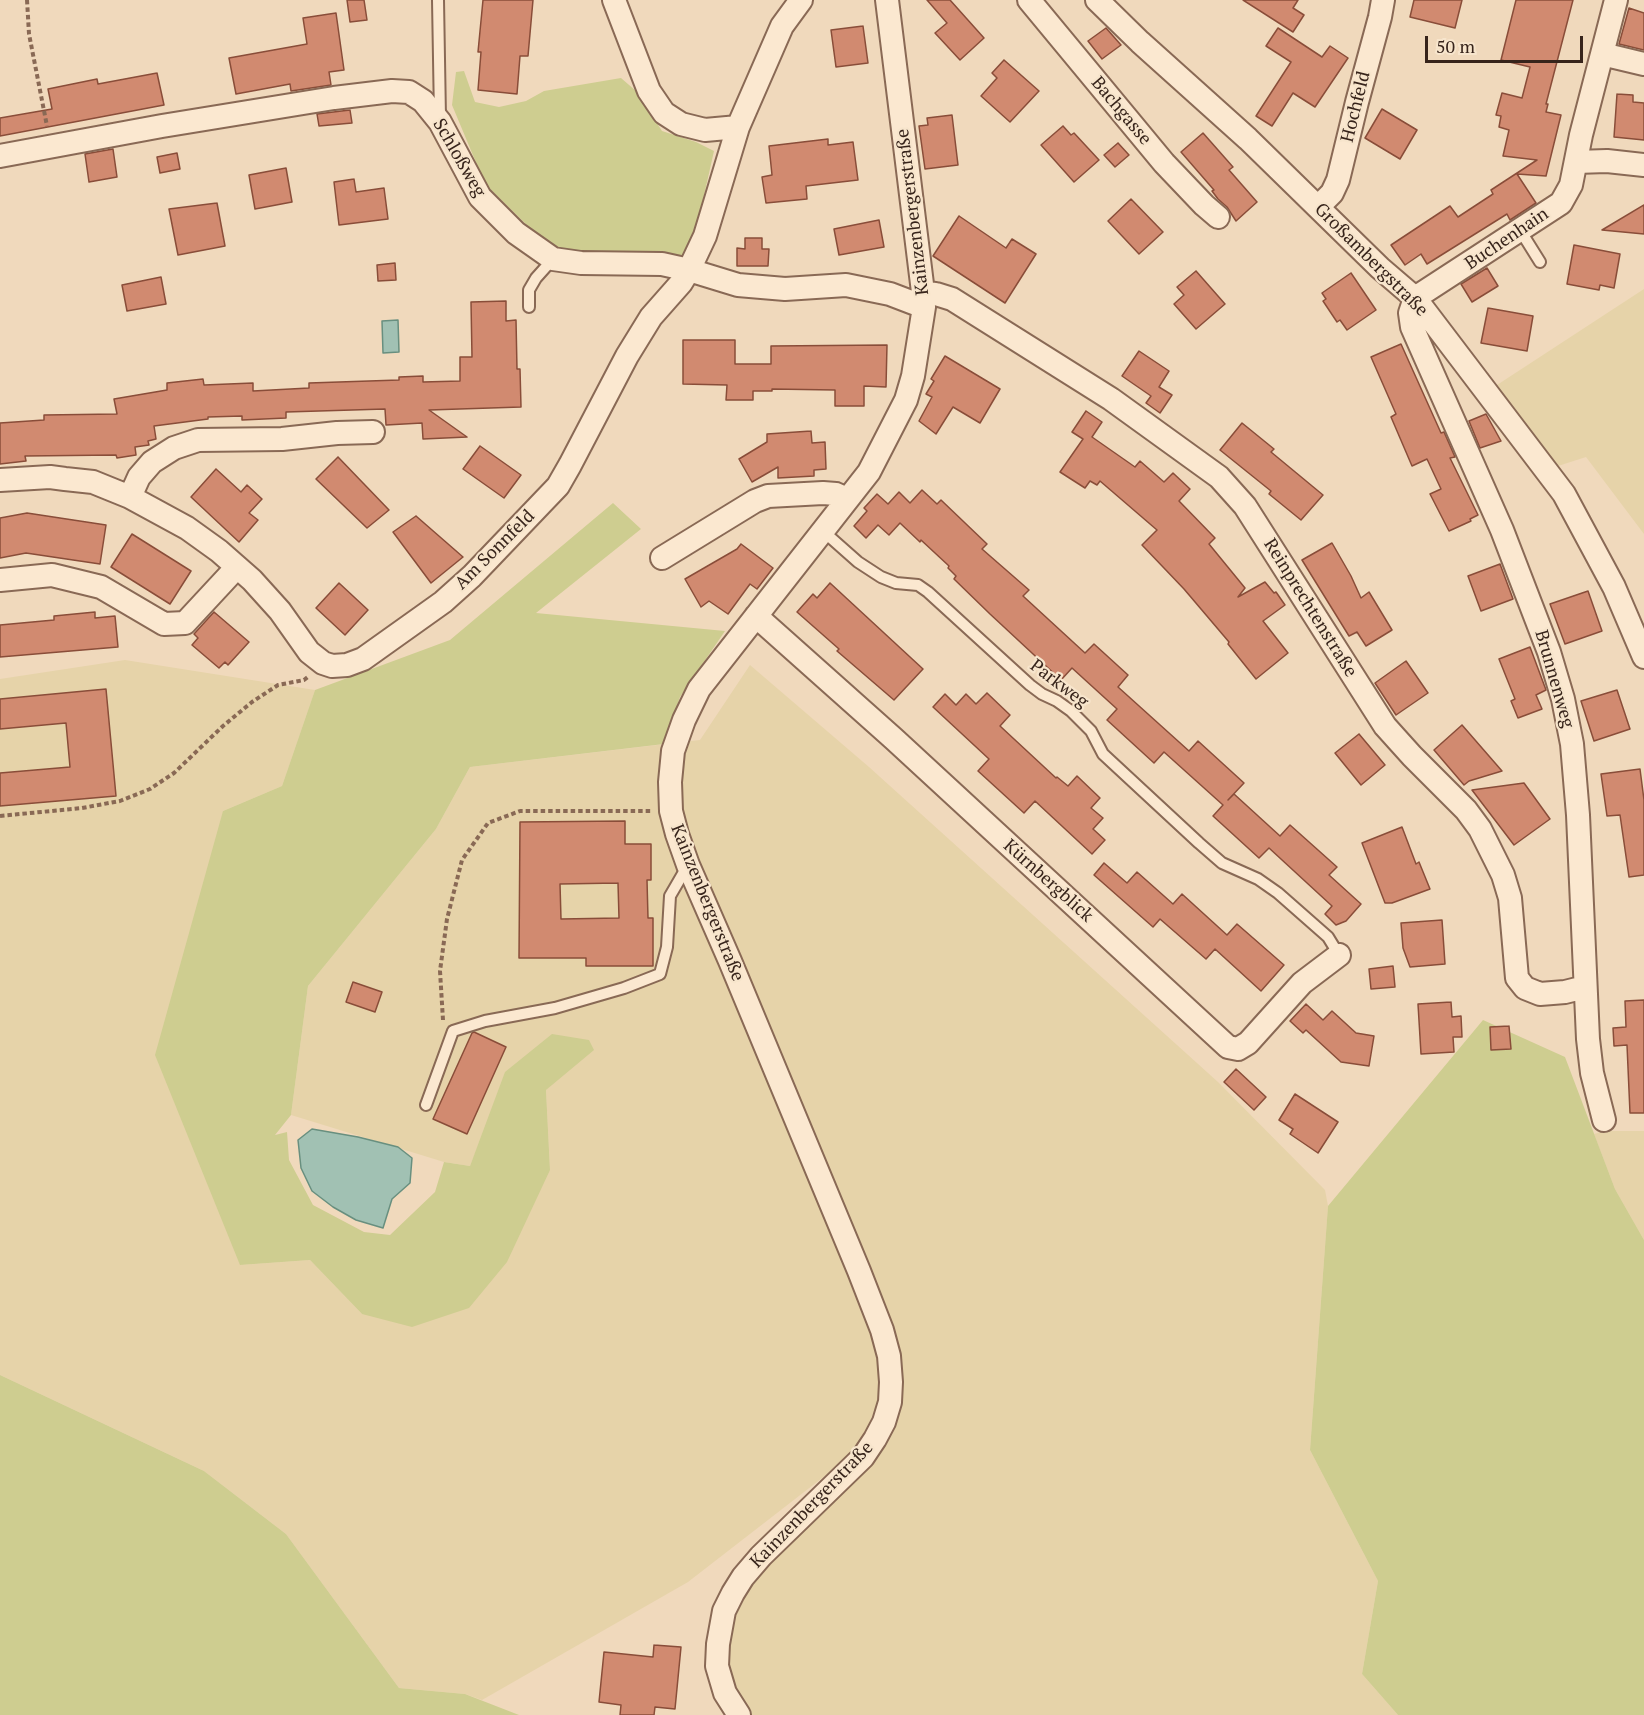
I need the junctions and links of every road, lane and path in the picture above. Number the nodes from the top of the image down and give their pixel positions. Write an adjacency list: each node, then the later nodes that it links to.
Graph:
1 (27, 0): 14 (path)
2 (438, 0): 12 (lane)
3 (614, 0): 13 (street)
4 (801, 0): 13 (street)
5 (887, 0): 25 (street, Kainzenbergerstraße)
6 (1029, 0): 19 (street, Bachgasse)
7 (1097, 0): 18 (street, Großambergstraße)
8 (1383, 0): 18 (street, Hochfeld)
9 (1616, 0): 10 (street, Buchenhain)
10 (1602, 54): 11 (street); 16 (street, Buchenhain)
11 (1644, 64)
12 (440, 122): 14 (street, Schloßweg); 21 (street, Schloßweg)
13 (738, 127): 23 (street)
14 (51, 146): 15 (street, Schloßweg)
15 (0, 156)
16 (1576, 162): 17 (street); 20 (street, Buchenhain)
17 (1644, 165)
18 (1317, 207): 24 (street, Großambergstraße)
19 (1218, 217)
20 (1520, 230): 22 (lane); 24 (street, Buchenhain)
21 (553, 260): 23 (street); 26 (lane)
22 (1540, 262)
23 (689, 270): 25 (street, Reinprechtenstraße); 37 (street, Am Sonnfeld)
24 (1415, 298): 36 (street, Großambergstraße); 42 (street, Brunnenweg)
25 (924, 300): 30 (street, Kainzenbergerstraße); 42 (street, Reinprechtenstraße)
26 (529, 307)
27 (373, 432): 29 (street)
28 (0, 480): 29 (street)
29 (130, 497): 33 (street)
30 (848, 499): 31 (street, Kainzenbergerstraße); 32 (street)
31 (824, 531): 35 (street, Kainzenbergerstraße); 41 (lane, Parkweg)
32 (662, 558)
33 (237, 567): 34 (street); 37 (street)
34 (0, 580)
35 (756, 616): 38 (street, Kainzenbergerstraße); 41 (street, Kürnbergblick)
36 (1644, 657)
37 (323, 663): 39 (path)
38 (671, 811): 40 (street, Kainzenbergerstraße); 43 (path)
39 (0, 816)
40 (688, 865): 43 (lane); 46 (street, Kainzenbergerstraße)
41 (1339, 954)
42 (1585, 987): 45 (street, Brunnenweg)
43 (453, 1031): 44 (lane)
44 (426, 1105)
45 (1604, 1120)
46 (740, 1715)

